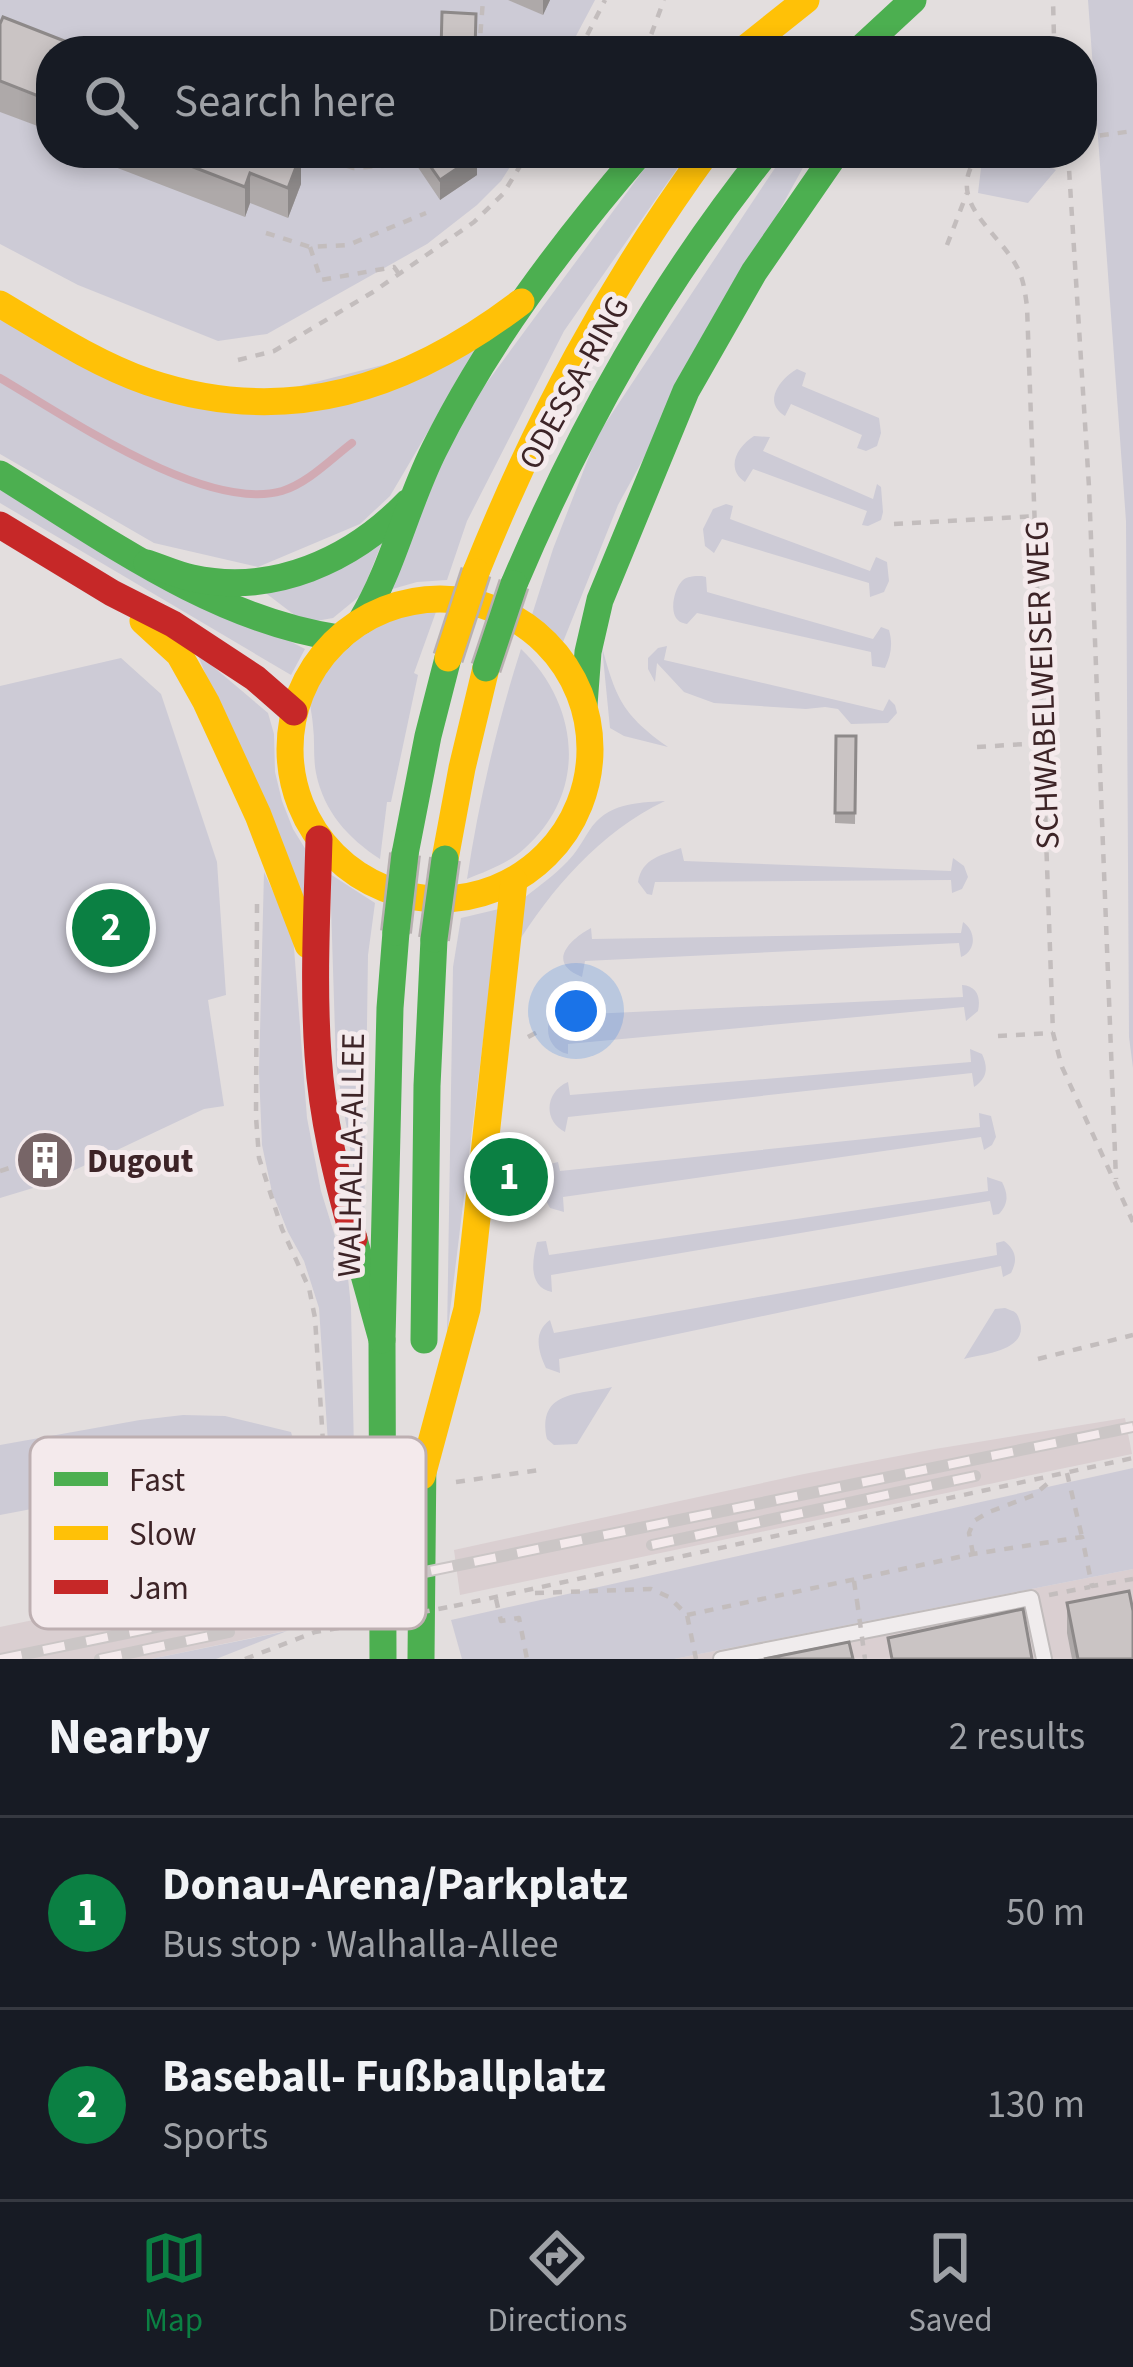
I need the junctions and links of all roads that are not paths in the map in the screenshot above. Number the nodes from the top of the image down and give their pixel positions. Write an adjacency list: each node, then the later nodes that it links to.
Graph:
1 (806, 0): 3 (main road)
2 (914, 0): 4 (main road)
3 (752, 36)
4 (874, 36)
5 (627, 168): 9 (main road)
6 (695, 168): 17 (main road, ODESSA-RING, bridge)
7 (755, 168): 25 (main road, ODESSA-RING, bridge)
8 (826, 168): 18 (main road)
9 (521, 302): 10 (main road); 12 (main road)
10 (0, 304)
11 (0, 474): 14 (main road)
12 (411, 498): 14 (main road); 16 (main road)
13 (0, 525): 15 (main road)
14 (147, 563): 16 (main road)
15 (112, 593): 19 (main road); 22 (main road)
16 (350, 629): 18 (main road); 19 (main road)
17 (448, 658): 23 (main road, WALHALLA-ALLEE, bridge)
18 (584, 705): 21 (main road)
19 (294, 712): 20 (main road)
20 (319, 839): 21 (main road); 22 (main road)
21 (514, 881): 26 (main road)
22 (315, 962): 23 (main road)
23 (382, 1340): 24 (main road, WALHALLA-ALLEE)
24 (382, 1437)
25 (423, 1437)
26 (426, 1461)
27 (383, 1629): 29 (main road, WALHALLA-ALLEE)
28 (421, 1629): 30 (main road)
29 (383, 1659)
30 (421, 1659)
31 (721, 1659): 32 (lane)
32 (1044, 1659)

